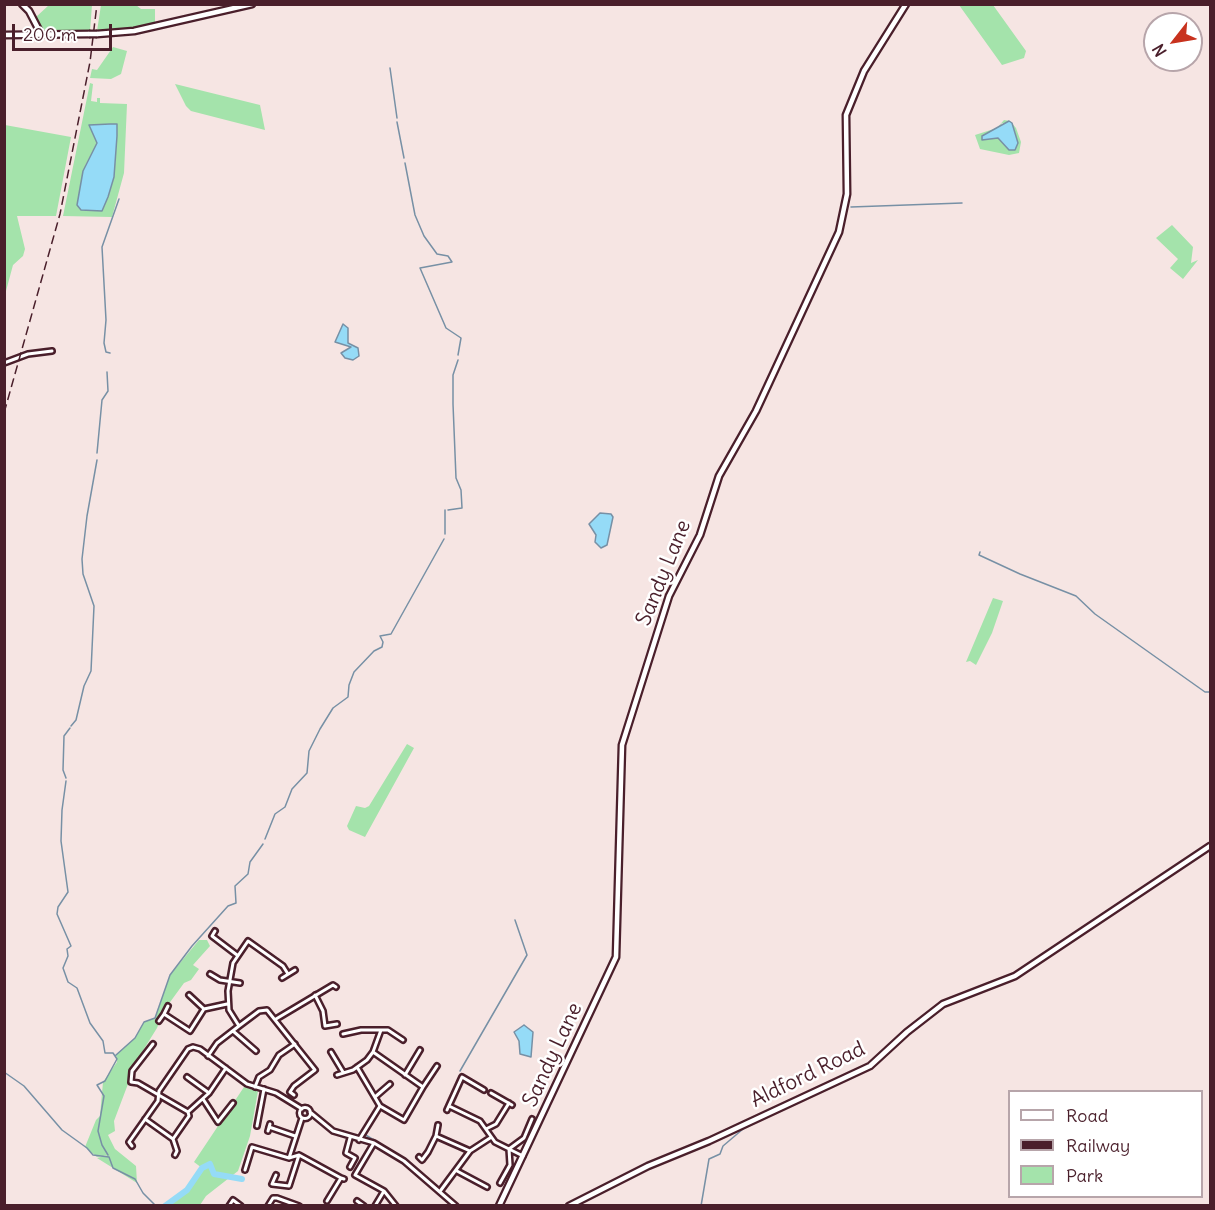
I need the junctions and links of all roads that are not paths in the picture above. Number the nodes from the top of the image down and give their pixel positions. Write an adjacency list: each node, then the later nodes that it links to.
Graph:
1 (22, 4): 4 (street)
2 (252, 4): 4 (street, bridge)
3 (906, 4): 85 (street, Sandy Lane)
4 (41, 34): 5 (street)
5 (4, 35)
6 (52, 351): 7 (street)
7 (4, 363)
8 (1210, 846): 109 (street, Aldford Road)
9 (215, 931): 10 (street)
10 (237, 955): 13 (street); 15 (street)
11 (295, 970): 13 (street)
12 (210, 974): 15 (street)
13 (288, 974): 14 (street)
14 (282, 978)
15 (230, 981): 16 (street); 20 (street)
16 (240, 983)
17 (333, 985): 18 (street)
18 (315, 995): 24 (street); 26 (street)
19 (191, 996): 22 (street)
20 (227, 1004): 22 (street); 27 (street)
21 (168, 1006): 23 (street)
22 (204, 1009): 29 (street)
23 (164, 1014): 25 (street); 29 (street)
24 (276, 1019): 27 (street); 35 (street)
25 (159, 1021)
26 (337, 1024)
27 (239, 1026): 30 (street)
28 (381, 1030): 32 (street); 33 (street); 38 (street)
29 (190, 1031): 31 (street)
30 (233, 1031): 37 (street); 40 (street)
31 (194, 1034)
32 (343, 1034)
33 (403, 1040)
34 (153, 1044): 58 (street)
35 (295, 1044): 44 (street); 51 (street)
36 (420, 1050): 48 (street)
37 (256, 1051)
38 (373, 1052): 42 (street); 48 (street)
39 (332, 1055): 45 (street)
40 (208, 1056): 43 (street); 58 (street)
41 (431, 1066): 52 (street)
42 (357, 1067): 45 (street); 59 (street)
43 (226, 1068): 51 (street); 55 (street)
44 (315, 1070): 46 (street); 57 (street)
45 (343, 1072): 47 (street)
46 (319, 1074)
47 (337, 1075)
48 (405, 1075): 52 (street)
49 (187, 1077): 55 (street)
50 (388, 1086): 59 (street)
51 (255, 1087): 53 (street)
52 (423, 1087): 62 (street)
53 (264, 1089): 63 (street); 70 (street)
54 (484, 1090): 72 (street)
55 (209, 1093): 60 (street)
56 (491, 1094): 72 (street)
57 (294, 1095)
58 (159, 1096): 64 (street); 66 (street)
59 (375, 1097): 62 (street)
60 (203, 1099): 61 (street); 64 (street)
61 (233, 1103)
62 (380, 1106): 78 (street)
63 (301, 1110): 65 (street); 67 (street)
64 (188, 1112): 76 (street)
65 (310, 1114): 67 (street); 77 (street)
66 (145, 1119): 76 (street); 79 (street)
67 (302, 1119): 73 (street)
68 (532, 1119): 81 (street)
69 (438, 1125): 74 (street)
70 (257, 1126)
71 (269, 1127): 73 (street)
72 (486, 1129): 75 (street)
73 (295, 1136): 86 (street)
74 (436, 1136): 82 (street); 87 (street)
75 (490, 1137): 81 (street); 82 (street)
76 (173, 1138): 83 (street)
77 (350, 1138): 78 (street); 88 (street)
78 (359, 1140): 80 (street)
79 (129, 1143)
80 (374, 1143): 96 (street); 97 (street)
81 (508, 1149): 85 (street); 94 (street)
82 (470, 1151): 90 (street)
83 (177, 1153)
84 (298, 1155): 86 (street); 92 (street); 98 (street)
85 (523, 1156): 108 (street, Sandy Lane)
86 (289, 1158): 89 (street)
87 (422, 1160)
88 (350, 1167)
89 (245, 1170)
90 (457, 1171): 95 (street); 96 (street)
91 (276, 1175): 92 (street)
92 (290, 1182): 93 (street)
93 (295, 1183)
94 (500, 1183)
95 (487, 1187)
96 (441, 1190): 107 (street)
97 (384, 1191): 105 (street); 106 (street)
98 (324, 1195)
99 (357, 1201): 100 (street)
100 (362, 1205)
101 (229, 1206): 102 (street)
102 (241, 1206)
103 (268, 1206): 104 (street)
104 (299, 1206)
105 (375, 1206)
106 (396, 1206)
107 (456, 1206)
108 (499, 1206)
109 (569, 1206)

